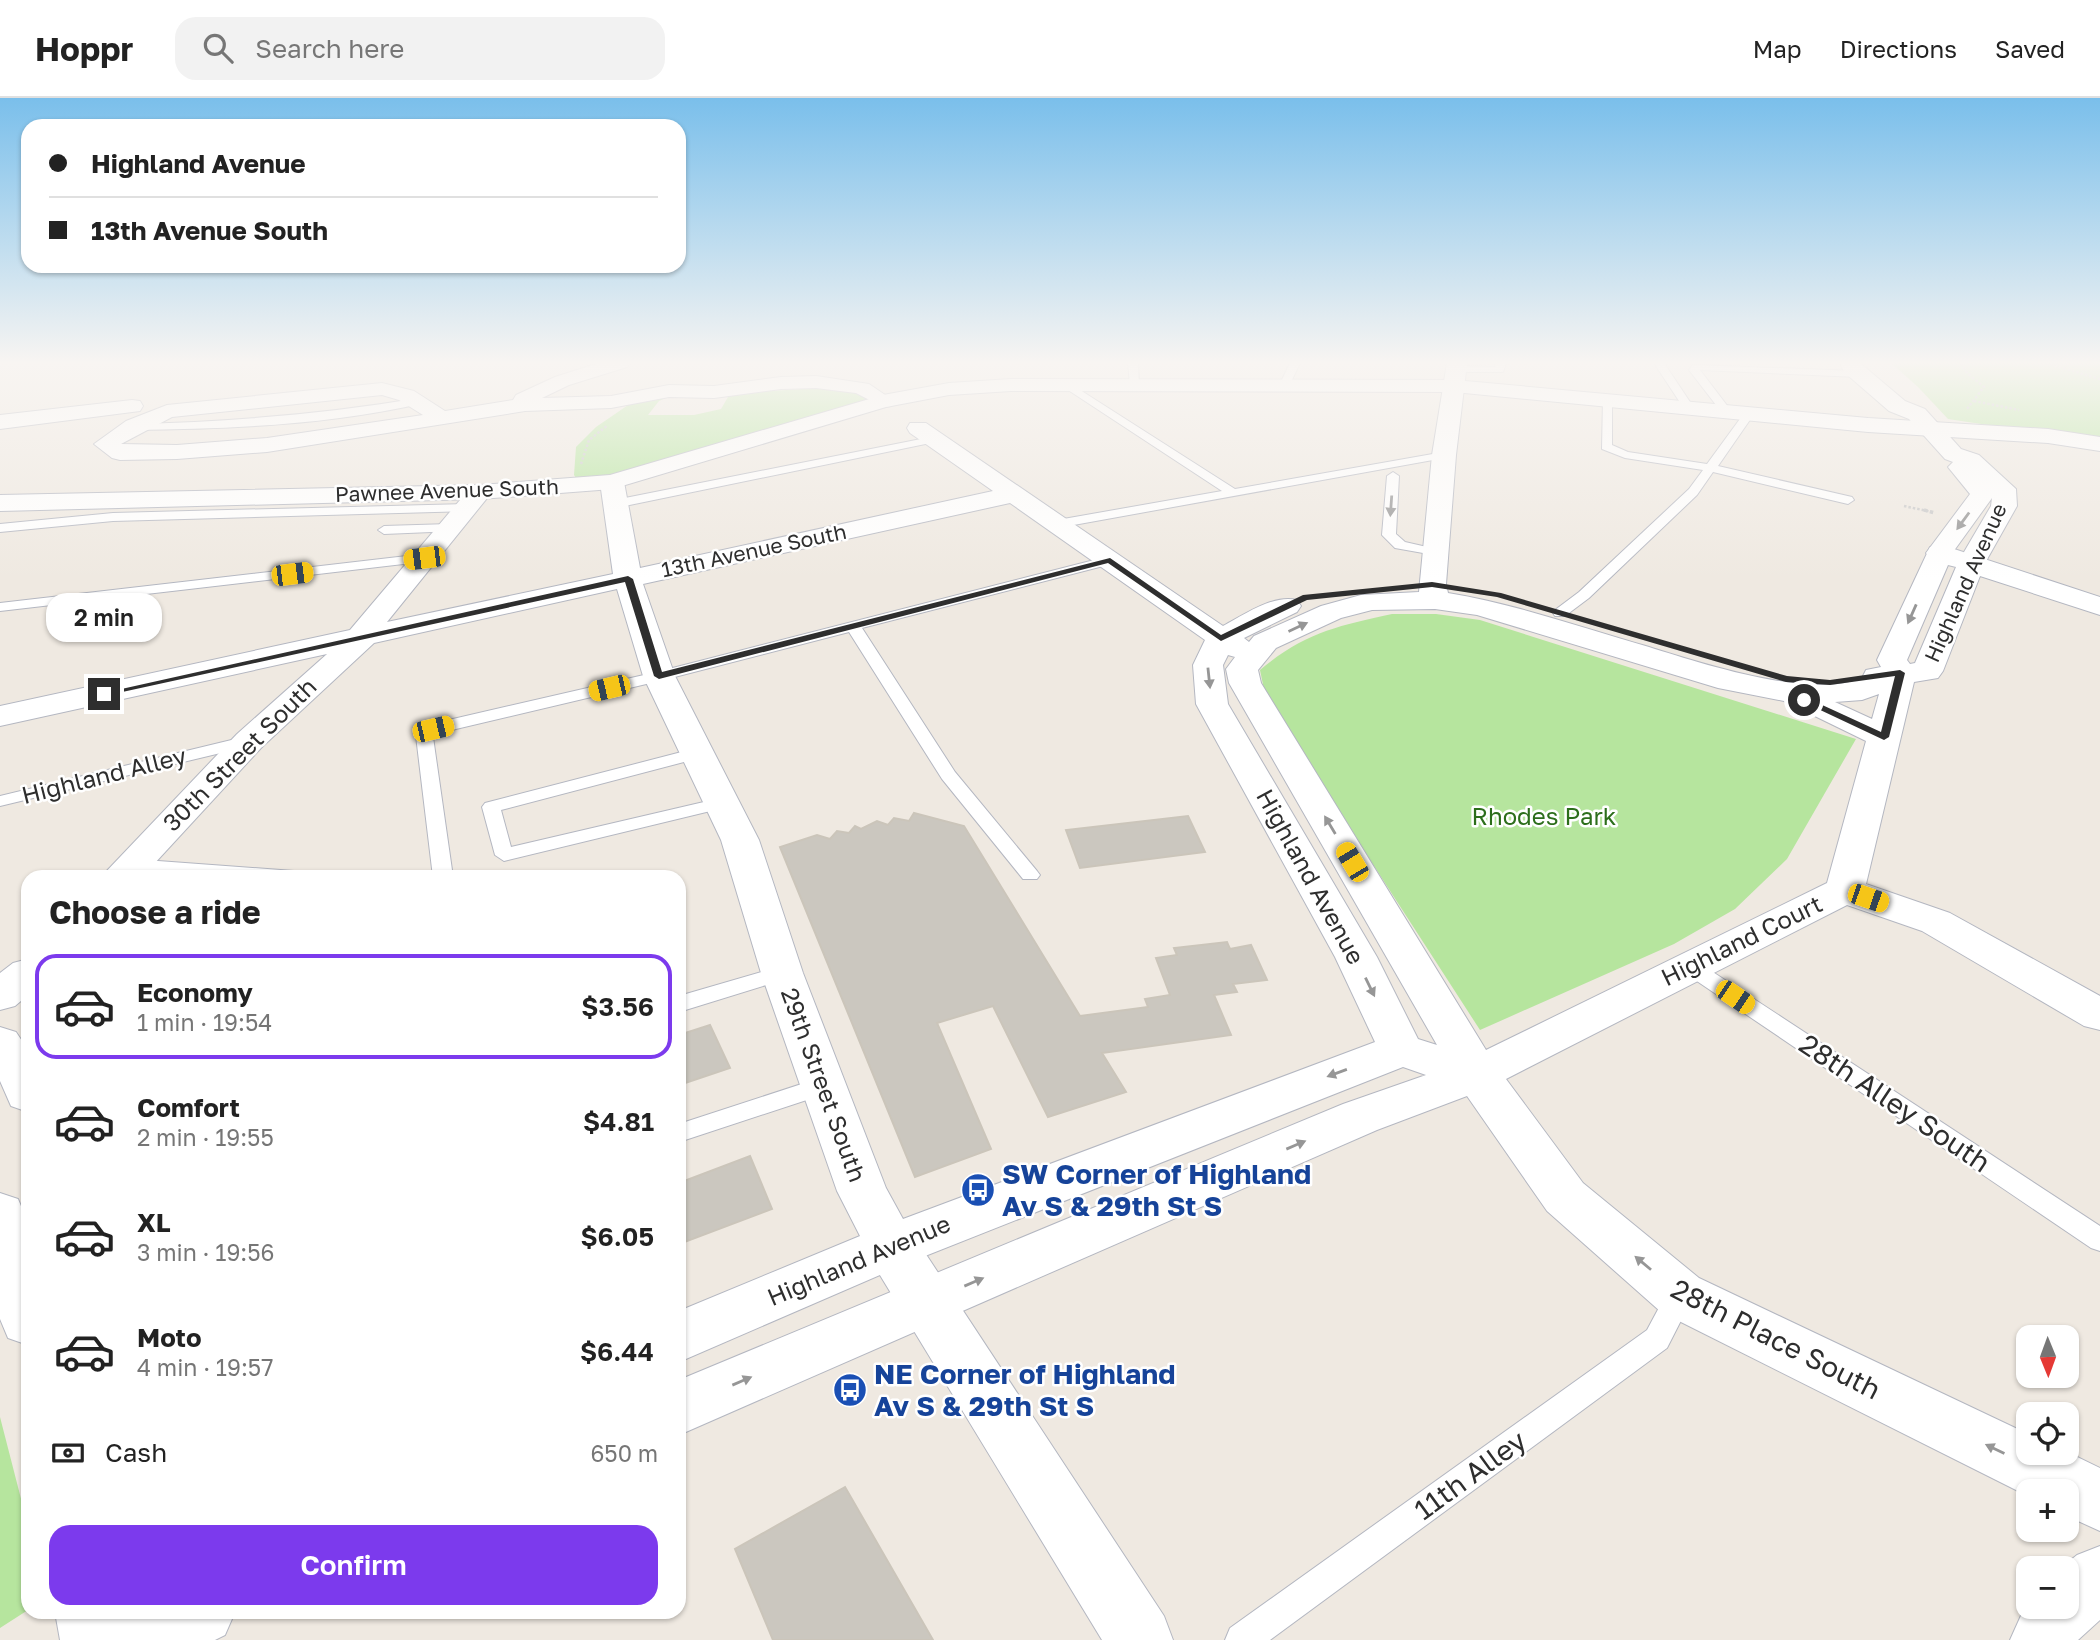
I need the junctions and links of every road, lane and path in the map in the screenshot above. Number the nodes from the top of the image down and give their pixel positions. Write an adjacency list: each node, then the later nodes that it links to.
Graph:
1 (114, 435): 2 (street)
2 (336, 435)
3 (594, 435): 20 (path)
4 (769, 435): 20 (street, Pawnee Avenue South)
5 (921, 435): 20 (lane)
6 (928, 435): 23 (street)
7 (1144, 435): 22 (lane)
8 (1442, 435): 15 (street)
9 (1606, 435): 16 (lane)
10 (1734, 435): 16 (lane)
11 (1936, 435): 14 (street, Highland Avenue)
12 (2039, 435): 13 (street, Pawnee Avenue South)
13 (2100, 444)
14 (1954, 454): 32 (street, Highland Avenue, one-way to 32); 35 (street, Highland Avenue)
15 (1435, 467): 17 (lane); 18 (lane); 37 (street)
16 (1711, 468): 24 (lane); 40 (lane)
17 (1355, 471): 19 (lane); 22 (lane)
18 (1393, 476): 19 (lane); 37 (lane, one-way to 37)
19 (1372, 480): 21 (lane)
20 (602, 485): 27 (street, Pawnee Avenue South); 36 (street, 29th Street South)
21 (1341, 486)
22 (1233, 493): 29 (lane)
23 (1016, 494): 29 (street); 36 (street, 13th Avenue South)
24 (1848, 500)
25 (0, 503): 27 (street, Pawnee Avenue South)
26 (1904, 506): 28 (path)
27 (466, 509): 30 (lane); 31 (lane); 33 (street, 30th Street South)
28 (1935, 513)
29 (1057, 524): 34 (street)
30 (0, 528)
31 (384, 530)
32 (1939, 553): 35 (street); 45 (street, Highland Avenue, one-way to 45)
33 (424, 558): 39 (lane); 42 (street, 30th Street South)
34 (1110, 561): 41 (lane); 43 (street)
35 (1971, 564): 38 (street); 45 (street, Highland Avenue)
36 (628, 579): 42 (street, 13th Avenue South); 46 (street, 29th Street South)
37 (1434, 579): 40 (street, Highland Avenue); 43 (street, Highland Avenue); 44 (street, Highland Avenue, one-way to 37); 47 (street, Highland Avenue)
38 (2098, 603)
39 (0, 607)
40 (1560, 613): 45 (street, Highland Avenue)
41 (853, 625): 46 (lane); 56 (lane)
42 (363, 637): 48 (street, 13th Avenue South); 50 (street, 30th Street South)
43 (1221, 638): 44 (street); 65 (street, Highland Avenue, one-way to 65)
44 (1254, 655): 66 (street, Highland Avenue, one-way to 44)
45 (1900, 673): 47 (street, Highland Avenue); 49 (street, Highland Court)
46 (659, 676): 51 (street, 29th Street South); 55 (lane)
47 (1786, 692): 49 (street, Highland Avenue)
48 (0, 716)
49 (1884, 737): 57 (street, Highland Court)
50 (249, 741): 52 (lane, Highland Alley); 54 (street, 30th Street South)
51 (697, 753): 53 (street, 29th Street South); 53 (lane)
52 (0, 802)
53 (721, 803): 59 (street, 29th Street South)
54 (127, 870)
55 (442, 870)
56 (1030, 875)
57 (1845, 890): 58 (street, Highland Court); 63 (street)
58 (1689, 967): 66 (street, Highland Court); 71 (lane, 28th Alley South)
59 (782, 973): 62 (lane); 68 (street, 29th Street South)
60 (21, 978): 61 (street)
61 (0, 995)
62 (686, 1002)
63 (2100, 1015)
64 (0, 1043): 67 (street)
65 (1401, 1050): 66 (street); 72 (street, Highland Avenue, one-way to 72)
66 (1477, 1074): 74 (street, 28th Place South, one-way to 66); 75 (street, one-way to 66)
67 (21, 1076)
68 (823, 1086): 69 (lane); 72 (street, 29th Street South)
69 (686, 1131)
70 (0, 1214): 73 (street)
71 (2100, 1241)
72 (891, 1246): 75 (street, 29th Street South); 76 (street, Highland Avenue)
73 (21, 1294)
74 (1680, 1295): 78 (street, 28th Place South, one-way to 74); 89 (lane, 11th Alley)
75 (927, 1302): 77 (street, one-way to 75); 88 (street, 29th Street South)
76 (686, 1334)
77 (686, 1405)
78 (2100, 1500)
79 (2100, 1578): 80 (street)
80 (2079, 1595)
81 (89, 1619): 85 (street)
82 (124, 1619): 86 (street)
83 (186, 1619): 87 (street)
84 (2054, 1619): 90 (street)
85 (93, 1640)
86 (109, 1640)
87 (137, 1640)
88 (1140, 1640)
89 (1242, 1640)
90 (2043, 1640)

